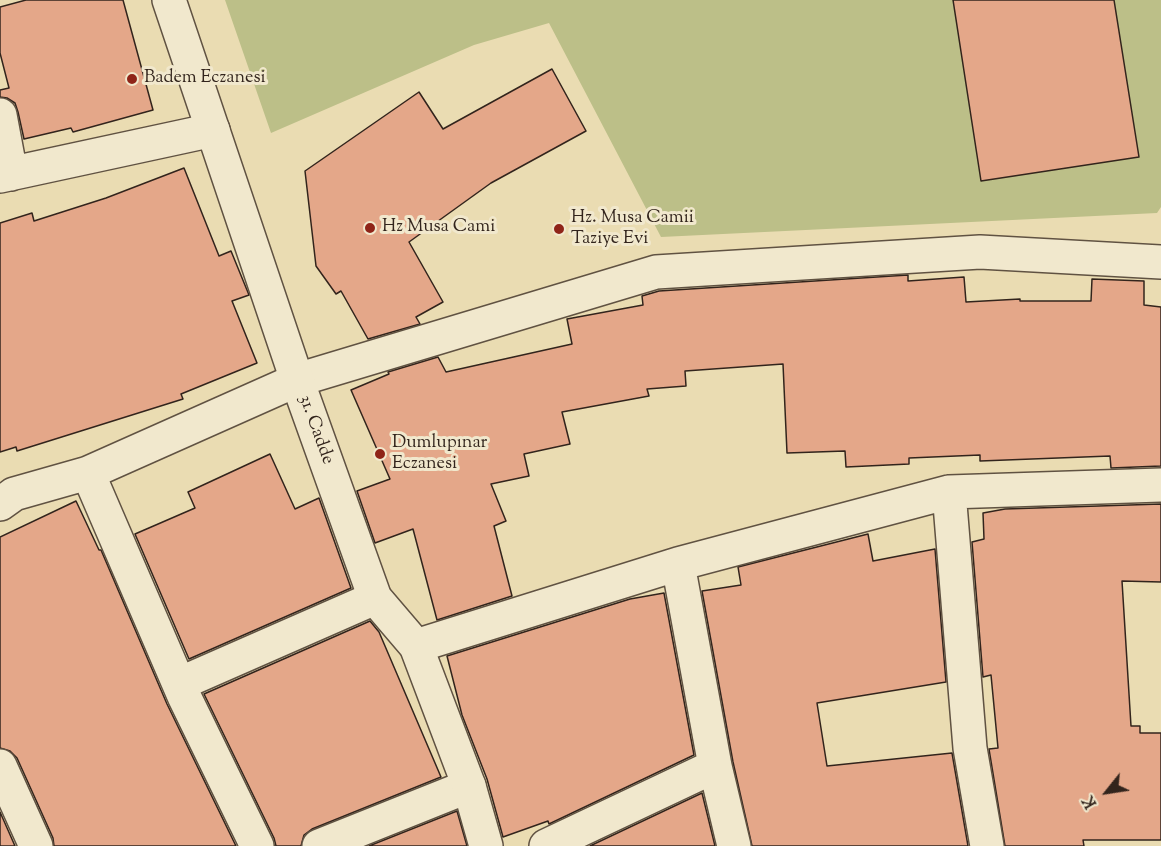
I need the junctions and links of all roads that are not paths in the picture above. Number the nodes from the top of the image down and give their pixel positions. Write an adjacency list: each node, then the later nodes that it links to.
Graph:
1 (170, 0): 3 (street, 31. Cadde)
2 (0, 115): 4 (street)
3 (213, 130): 4 (street); 6 (street, 31. Cadde)
4 (5, 175)
5 (1161, 262): 6 (street)
6 (297, 380): 7 (street); 12 (street, 31. Cadde)
7 (88, 473): 10 (street); 14 (street)
8 (1161, 486): 9 (street)
9 (949, 492): 11 (street); 24 (street)
10 (4, 498)
11 (678, 564): 13 (street); 16 (street)
12 (375, 598): 13 (street, 31. Cadde); 14 (street)
13 (416, 646): 17 (street, 31. Cadde)
14 (179, 684): 19 (street)
15 (0, 766): 18 (street)
16 (715, 766): 22 (street); 23 (street)
17 (469, 786): 20 (street); 21 (street, 31. Cadde)
18 (36, 846)
19 (257, 846)
20 (319, 846)
21 (486, 846)
22 (546, 846)
23 (734, 846)
24 (987, 846)

